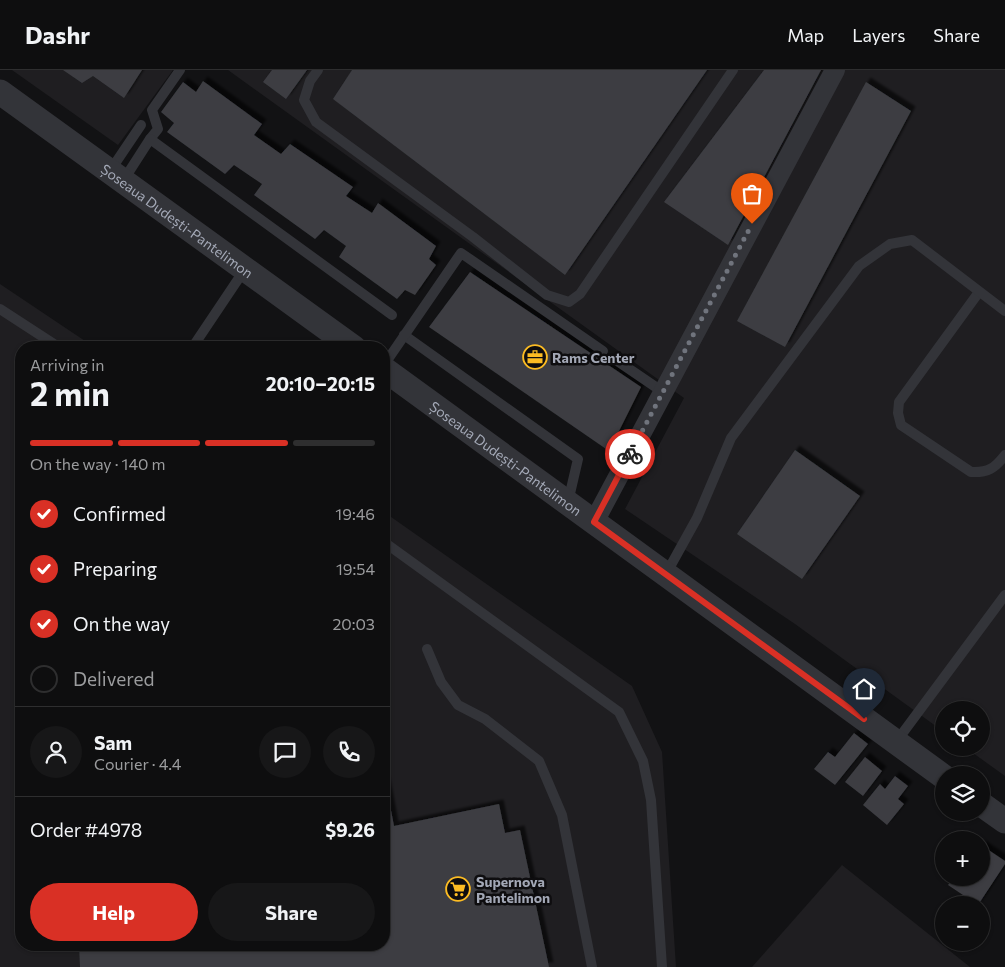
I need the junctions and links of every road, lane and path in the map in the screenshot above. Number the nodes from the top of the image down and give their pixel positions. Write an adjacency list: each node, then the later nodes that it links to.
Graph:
1 (180, 70): 7 (lane)
2 (318, 70): 3 (lane)
3 (733, 70)
4 (835, 70): 22 (street)
5 (0, 92): 8 (street, Șoseaua Dudești-Pantelimon)
6 (141, 125): 8 (lane)
7 (150, 139): 8 (lane); 13 (lane)
8 (116, 176): 9 (street, Șoseaua Dudești-Pantelimon)
9 (245, 269): 16 (lane); 17 (street, Șoseaua Dudești-Pantelimon)
10 (979, 292): 12 (lane); 23 (lane); 27 (lane)
11 (0, 309): 15 (lane)
12 (1005, 311)
13 (392, 316)
14 (404, 335): 18 (lane); 19 (lane); 24 (lane)
15 (49, 341)
16 (197, 341)
17 (344, 341)
18 (603, 351)
19 (390, 357)
20 (616, 360): 22 (lane)
21 (390, 371): 24 (street, Șoseaua Dudești-Pantelimon)
22 (663, 392): 25 (street)
23 (1005, 455)
24 (568, 503): 25 (street, Șoseaua Dudești-Pantelimon)
25 (594, 522): 27 (street, Șoseaua Dudești-Pantelimon)
26 (390, 546): 35 (lane)
27 (666, 575): 30 (street, Șoseaua Dudești-Pantelimon)
28 (1005, 595): 30 (lane)
29 (427, 649): 34 (lane)
30 (896, 742): 31 (street, Șoseaua Dudești-Pantelimon)
31 (935, 770)
32 (990, 810): 33 (street)
33 (1005, 821)
34 (592, 967)
35 (662, 967)

